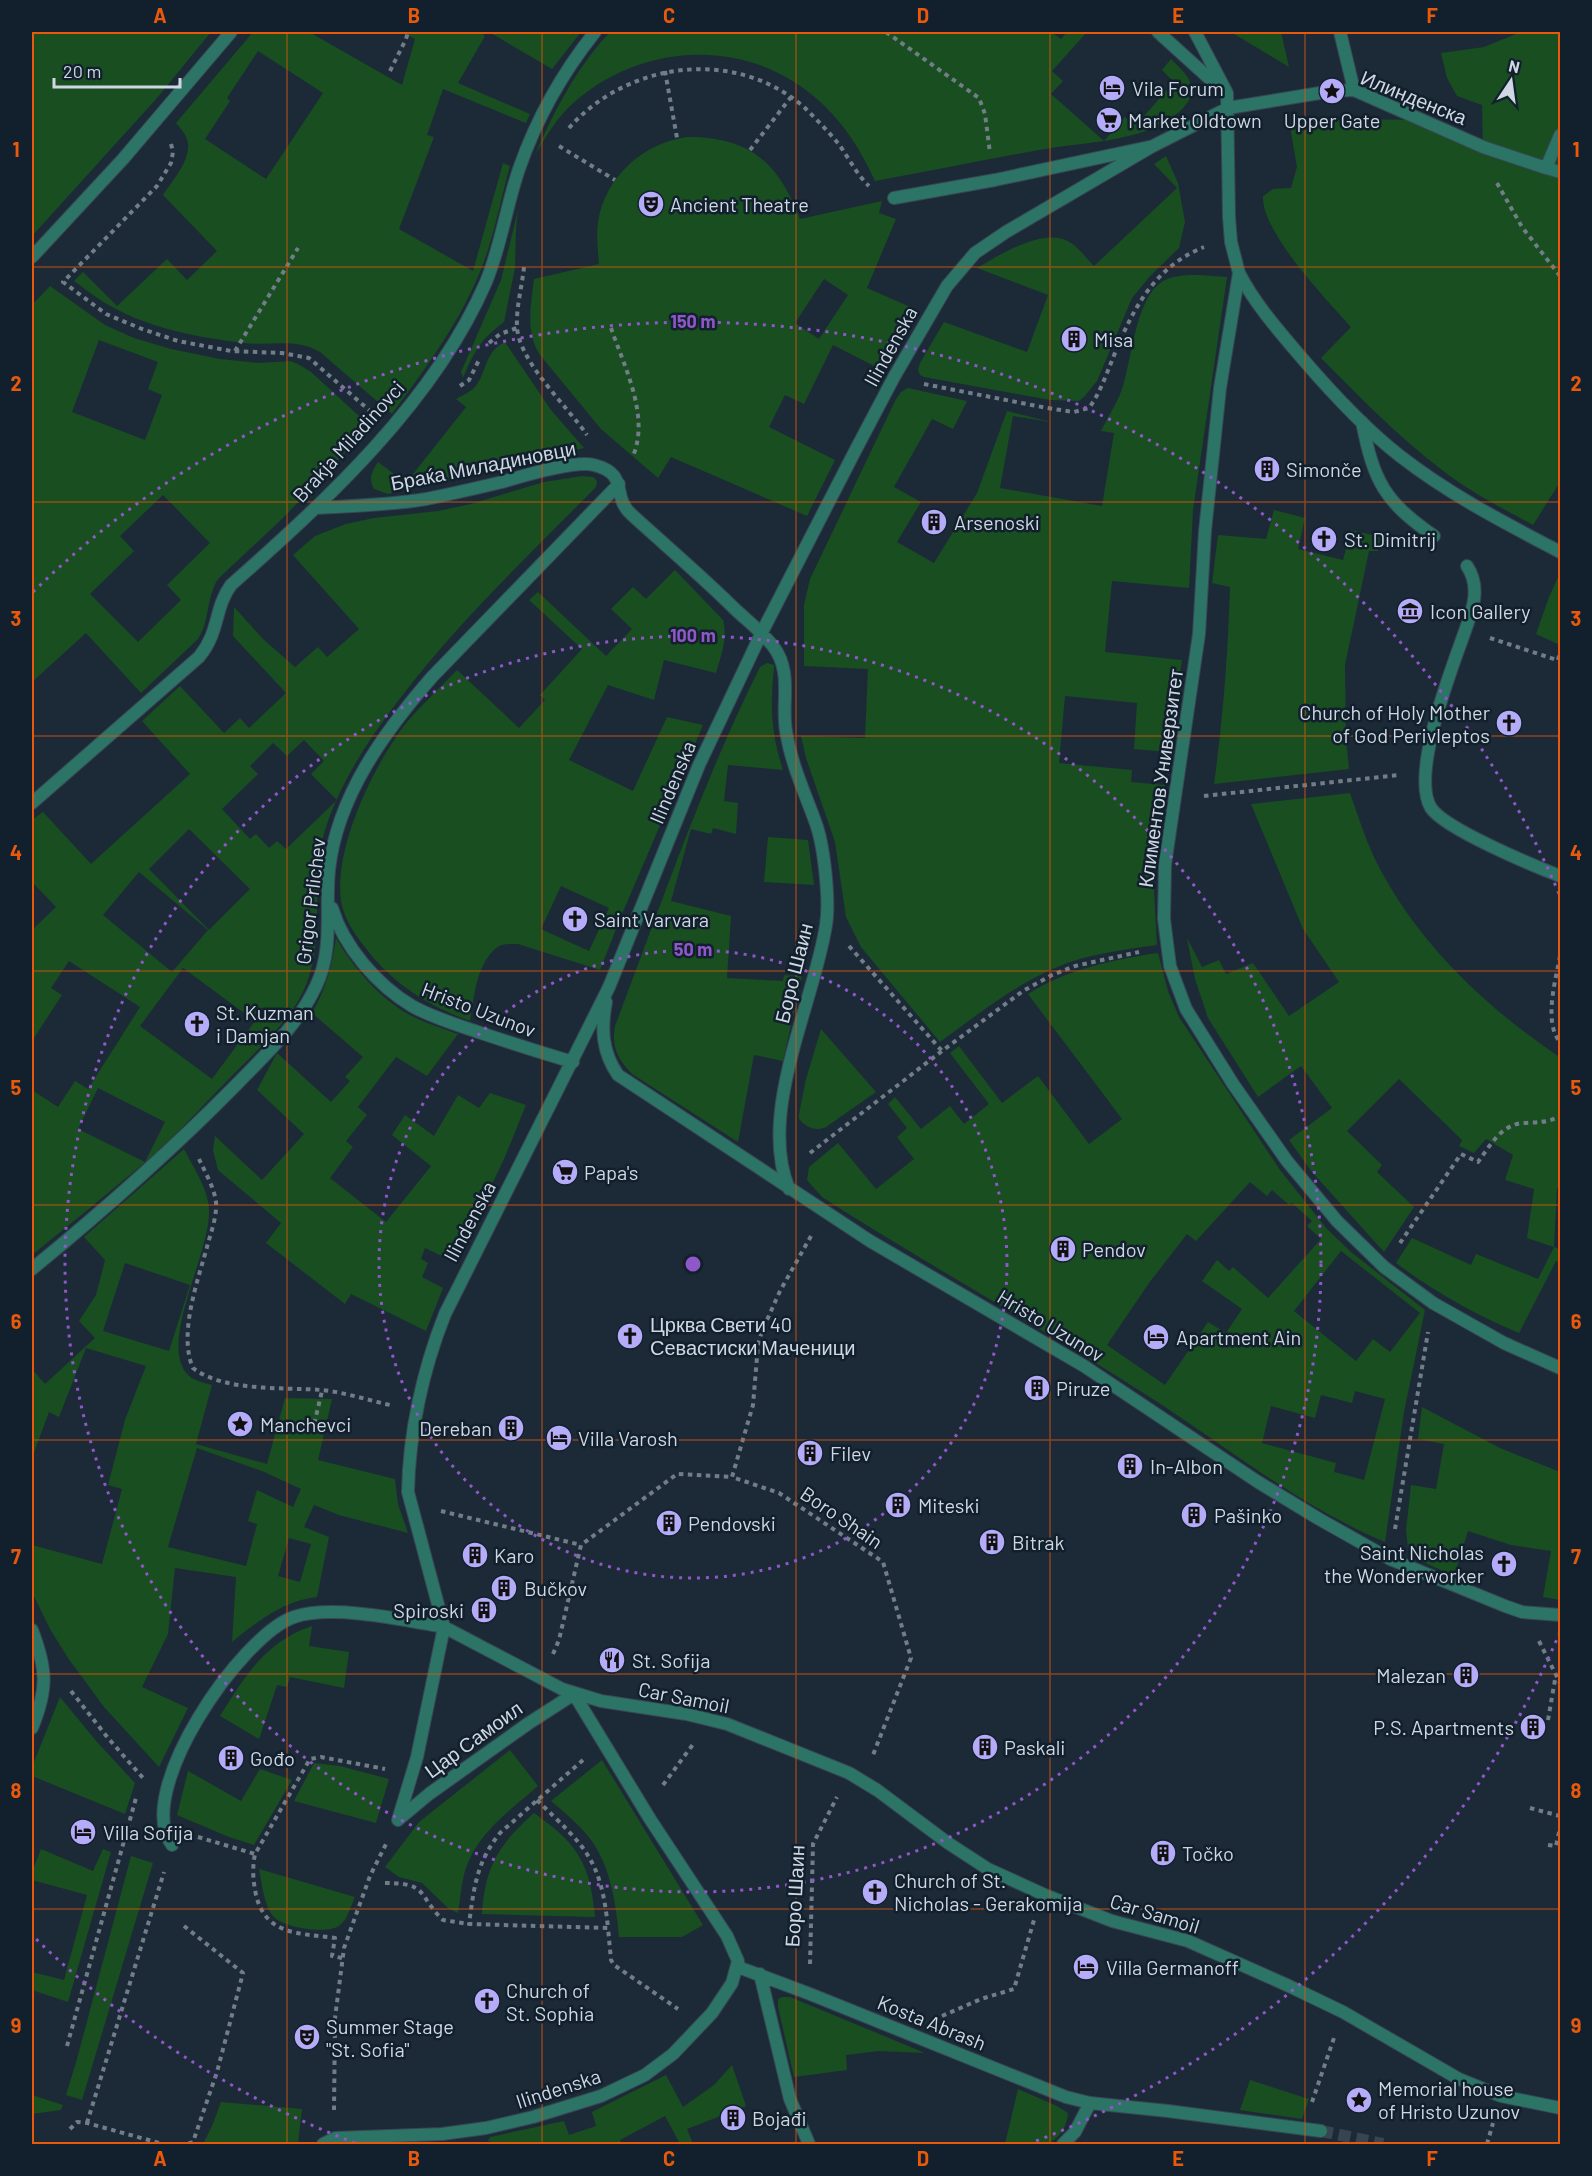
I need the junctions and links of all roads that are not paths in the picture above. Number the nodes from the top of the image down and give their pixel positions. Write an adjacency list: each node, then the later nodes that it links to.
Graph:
1 (231, 32): 14 (street)
2 (595, 32): 18 (street, Brakja Miladinovci)
3 (1158, 32): 7 (street)
4 (1196, 32): 7 (street)
5 (1340, 32): 6 (street)
6 (1354, 90): 8 (street, Илинденска); 11 (street, Илинденска)
7 (1227, 93): 8 (street, Климентов Универзитет)
8 (1228, 108): 10 (street, Ilindenska); 15 (street, Климентов Универзитет)
9 (1560, 135): 11 (street)
10 (1151, 147): 13 (street); 22 (street, Ilindenska)
11 (1546, 168): 12 (street, Илинденска)
12 (1560, 172)
13 (894, 198)
14 (32, 257)
15 (1239, 273): 16 (street); 30 (street, Климентов Универзитет)
16 (1362, 422): 19 (street); 20 (street)
17 (619, 484): 18 (street, Браќа Миладиновци); 22 (street, Браќа Миладиновци); 25 (street, Grigor Prlichev)
18 (316, 508): 23 (street, Brakja Miladinovci)
19 (1434, 536)
20 (1560, 552)
21 (1467, 566): 24 (street)
22 (761, 634): 26 (street, Ilindenska); 28 (street, Боро Шаин)
23 (32, 803)
24 (1560, 876)
25 (328, 886): 27 (street, Hristo Uzunov); 29 (street, Grigor Prlichev)
26 (609, 987): 27 (street, Ilindenska); 28 (street, Hristo Uzunov)
27 (573, 1062): 32 (street, Ilindenska)
28 (789, 1189): 31 (street, Hristo Uzunov)
29 (32, 1269)
30 (1560, 1368)
31 (1560, 1615)
32 (444, 1627): 34 (street); 36 (street, Ilindenska); 37 (street)
33 (32, 1630): 35 (street)
34 (574, 1694): 36 (street, Цар Самоил); 38 (street); 41 (street, Car Samoil)
35 (32, 1728)
36 (398, 1820)
37 (172, 1845)
38 (738, 1967): 39 (street, Kosta Abrash); 43 (street, Ilindenska)
39 (760, 1974): 40 (street, Kosta Abrash); 44 (street)
40 (1090, 2103): 42 (street, Kosta Abrash); 45 (street)
41 (1560, 2108)
42 (1321, 2131)
43 (323, 2145)
44 (809, 2145)
45 (1063, 2145)

